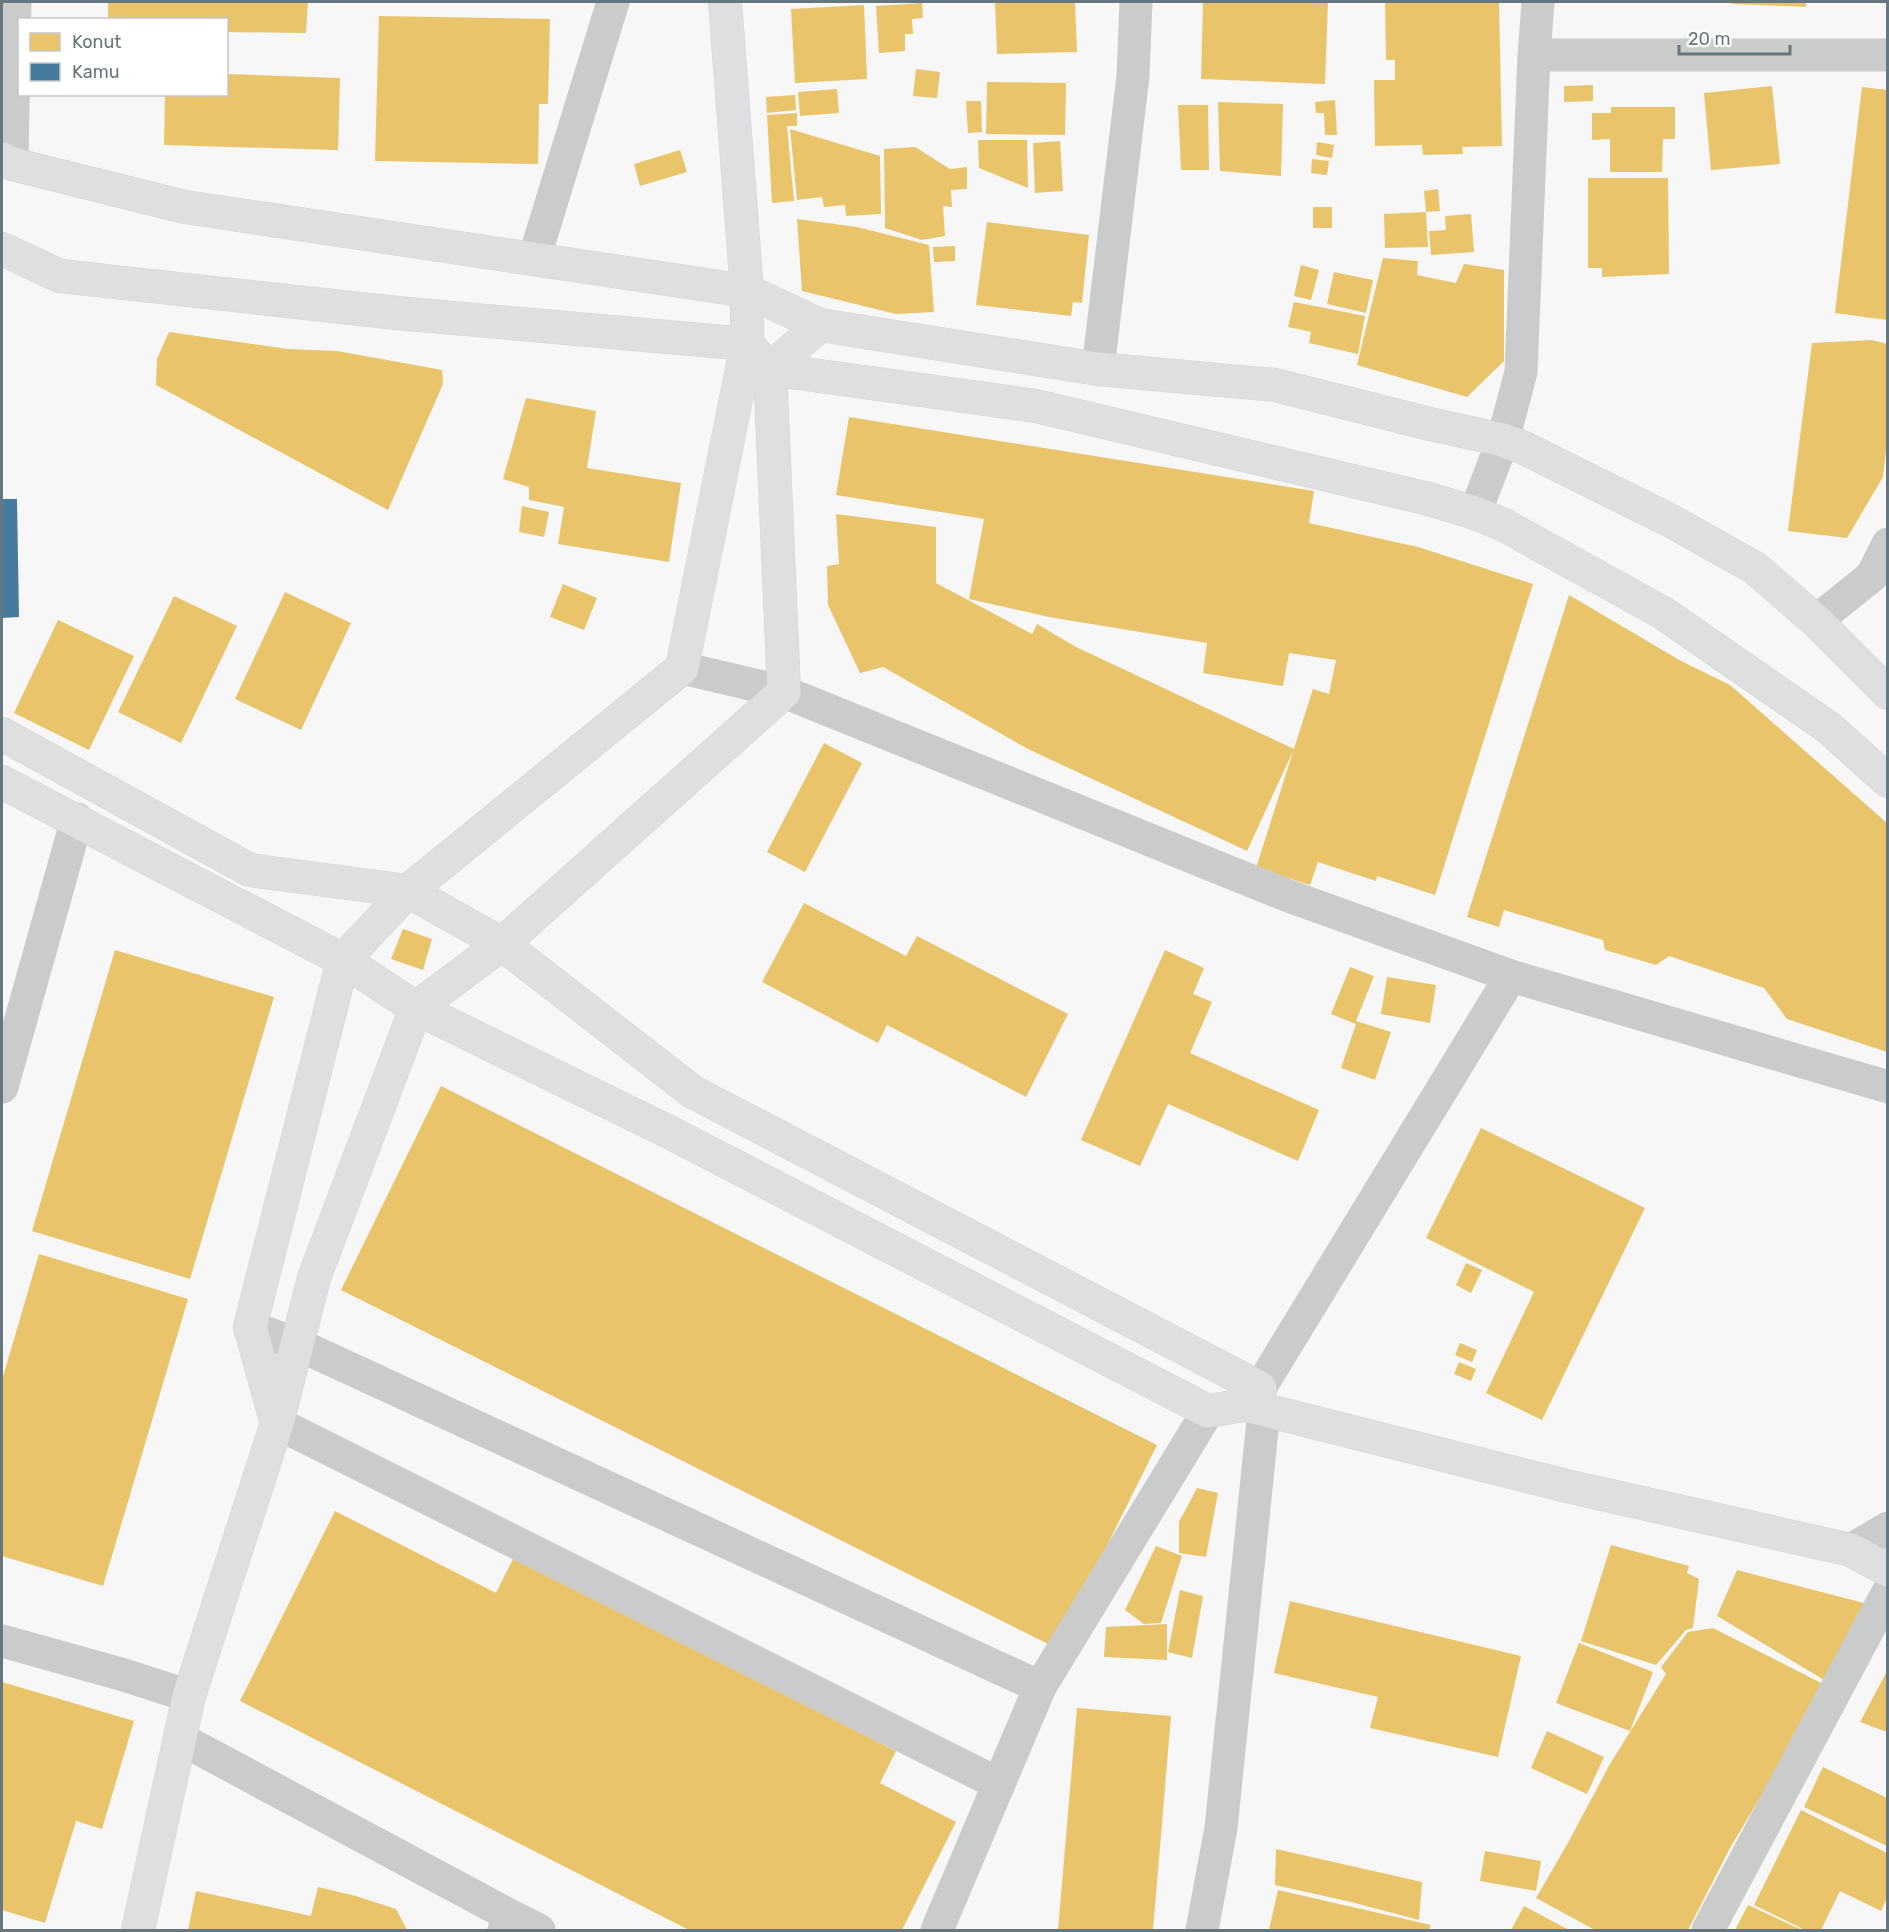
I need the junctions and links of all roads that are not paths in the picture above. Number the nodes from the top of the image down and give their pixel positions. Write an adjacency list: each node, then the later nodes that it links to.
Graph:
1 (15, 2): 8 (street)
2 (613, 2): 10 (street)
3 (725, 2): 11 (street)
4 (1136, 2): 15 (street)
5 (1538, 2): 6 (street)
6 (1534, 55): 7 (street); 16 (street)
7 (1887, 55)
8 (7, 162): 10 (street)
9 (2, 249): 13 (street)
10 (534, 259): 11 (street)
11 (747, 291): 12 (street); 13 (street)
12 (820, 325): 14 (street); 15 (street)
13 (747, 344): 14 (street); 20 (street)
14 (770, 369): 17 (street); 21 (street)
15 (1098, 369): 16 (street)
16 (1503, 440): 17 (street); 19 (street)
17 (1475, 513): 24 (street)
18 (1887, 544): 19 (street)
19 (1816, 621): 22 (street)
20 (682, 669): 21 (street); 27 (street)
21 (784, 692): 28 (street); 30 (street)
22 (1887, 693)
23 (2, 734): 27 (street)
24 (1887, 781)
25 (2, 782): 26 (street)
26 (77, 819): 29 (street); 32 (street)
27 (408, 891): 28 (street); 29 (street)
28 (502, 944): 31 (street); 36 (street)
29 (343, 960): 31 (street); 34 (street)
30 (1511, 976): 33 (street); 36 (street)
31 (416, 1008): 35 (street); 37 (street)
32 (2, 1087)
33 (1887, 1087)
34 (250, 1327): 35 (street); 38 (street)
35 (297, 1344): 38 (street); 44 (street)
36 (1256, 1401): 37 (street); 40 (street); 51 (street)
37 (1208, 1411): 44 (street)
38 (277, 1423): 45 (street); 47 (street)
39 (1887, 1528): 40 (street)
40 (1851, 1550): 41 (street)
41 (1887, 1570)
42 (1887, 1592): 52 (street)
43 (2, 1641): 45 (street)
44 (1040, 1687): 47 (street)
45 (189, 1696): 46 (street)
46 (181, 1739): 48 (street); 49 (street)
47 (999, 1784): 50 (street)
48 (518, 1926)
49 (138, 1930)
50 (937, 1930)
51 (1202, 1930)
52 (1707, 1930)

